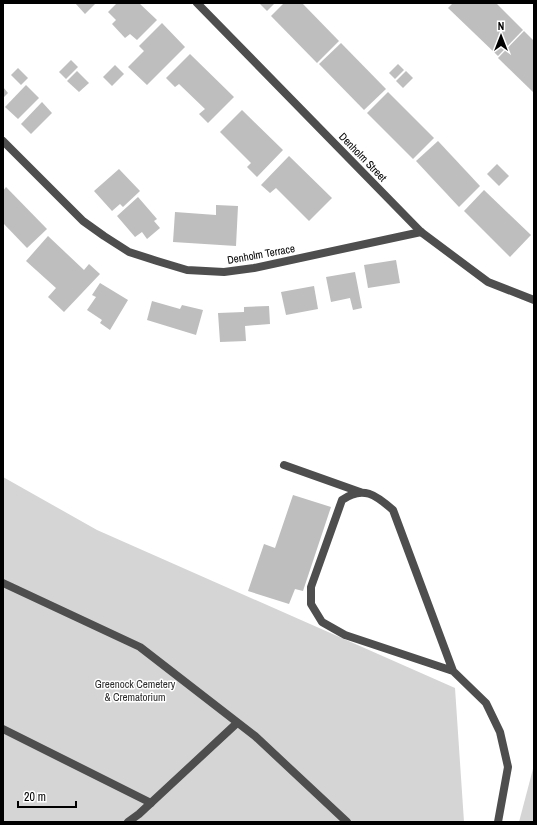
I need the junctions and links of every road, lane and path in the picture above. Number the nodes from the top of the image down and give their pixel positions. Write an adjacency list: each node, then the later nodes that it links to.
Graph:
1 (197, 3): 3 (street, Denholm Street)
2 (3, 141): 3 (street, Denholm Terrace)
3 (421, 232): 4 (street, Denholm Street)
4 (534, 300)
5 (284, 465): 6 (street)
6 (360, 492): 8 (street); 8 (street)
7 (3, 583): 9 (street)
8 (453, 671): 14 (street)
9 (237, 723): 11 (street); 13 (street)
10 (3, 729): 11 (street)
11 (151, 803): 12 (street)
12 (128, 822)
13 (347, 822)
14 (498, 822)

